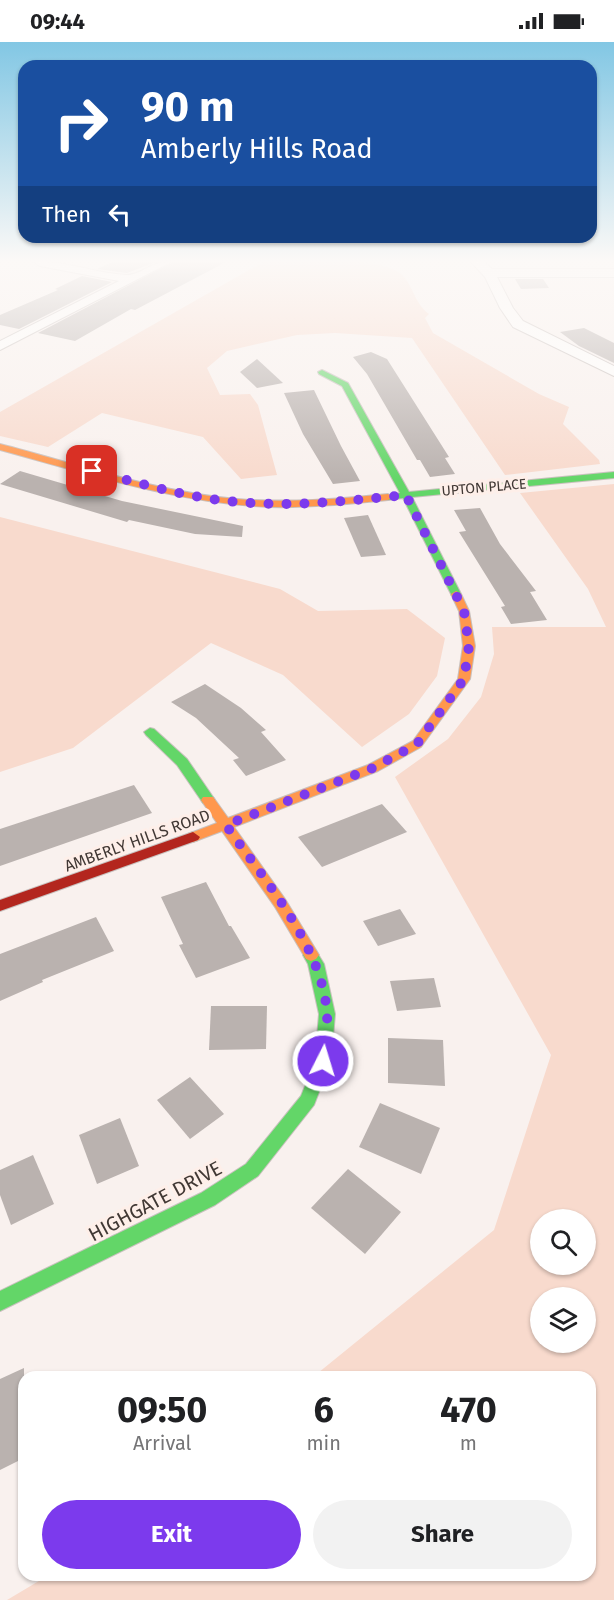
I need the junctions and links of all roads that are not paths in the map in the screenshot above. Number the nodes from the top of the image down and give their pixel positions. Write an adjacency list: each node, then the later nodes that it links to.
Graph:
1 (22, 335): 3 (street)
2 (539, 335): 5 (street)
3 (0, 346)
4 (322, 372): 8 (street, AMBERLY HILLS ROAD)
5 (614, 372)
6 (0, 447): 8 (street, UPTON PLACE)
7 (614, 475): 8 (street, UPTON PLACE)
8 (406, 495): 10 (street, AMBERLY HILLS ROAD)
9 (150, 732): 10 (street, HIGHGATE DRIVE)
10 (226, 825): 11 (street, AMBERLY HILLS ROAD); 12 (street, HIGHGATE DRIVE)
11 (0, 906)
12 (0, 1301)

